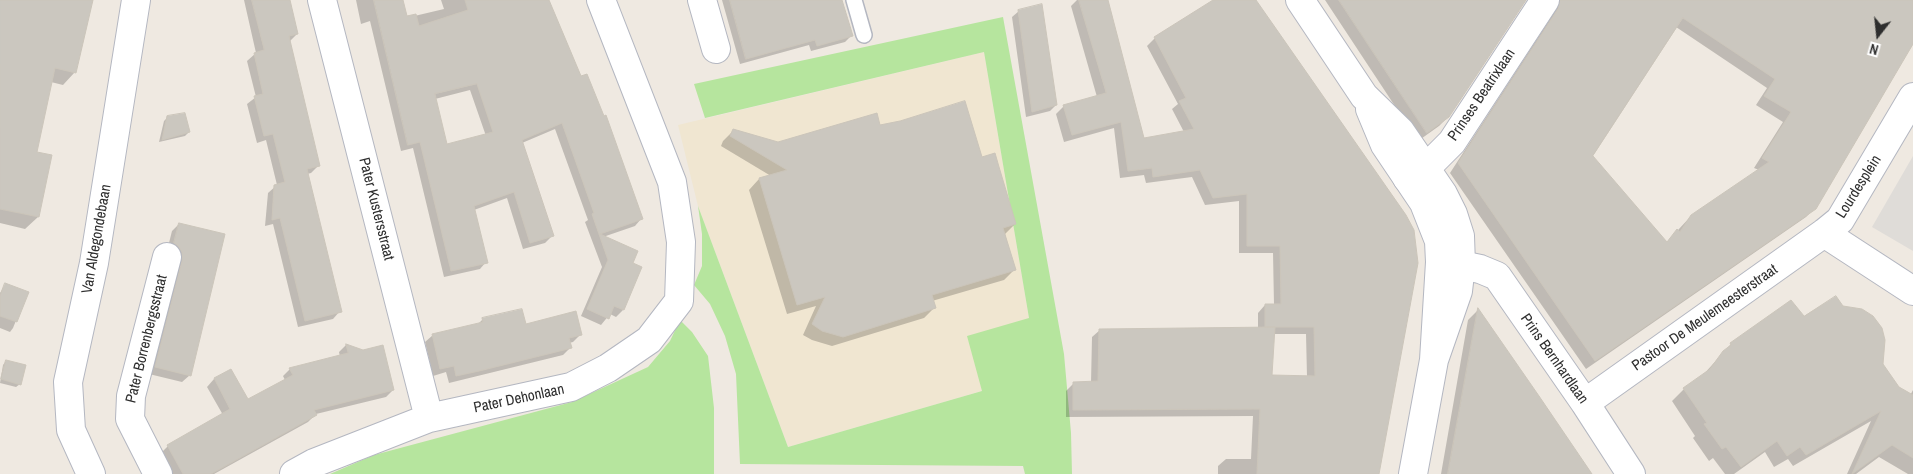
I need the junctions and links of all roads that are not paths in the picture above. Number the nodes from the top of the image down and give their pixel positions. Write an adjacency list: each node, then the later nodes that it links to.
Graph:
1 (136, 0): 19 (street, Van Aldegondebaan)
2 (322, 0): 18 (street, Pater Kustersstraat)
3 (601, 0): 18 (street, Pater Dehonlaan)
4 (702, 0): 9 (street)
5 (854, 0): 8 (lane)
6 (1300, 0): 11 (street)
7 (1545, 0): 11 (street, Prinses Beatrixlaan)
8 (864, 36)
9 (716, 49)
10 (1913, 97): 12 (street, Lourdesplein)
11 (1415, 172): 14 (street); 16 (street)
12 (1824, 233): 15 (street, Lourdesplein); 17 (street, Pastoor De Meulemeesterstraat)
13 (167, 257): 20 (street, Pater Borrenbergsstraat)
14 (1461, 265): 16 (street); 17 (street, Prins Bernhardlaan)
15 (1913, 292)
16 (1434, 360): 22 (street)
17 (1585, 403): 23 (street, Prins Bernhardlaan)
18 (430, 418): 21 (street, Pater Dehonlaan)
19 (91, 474)
20 (158, 474)
21 (294, 474)
22 (1413, 474)
23 (1631, 474)

